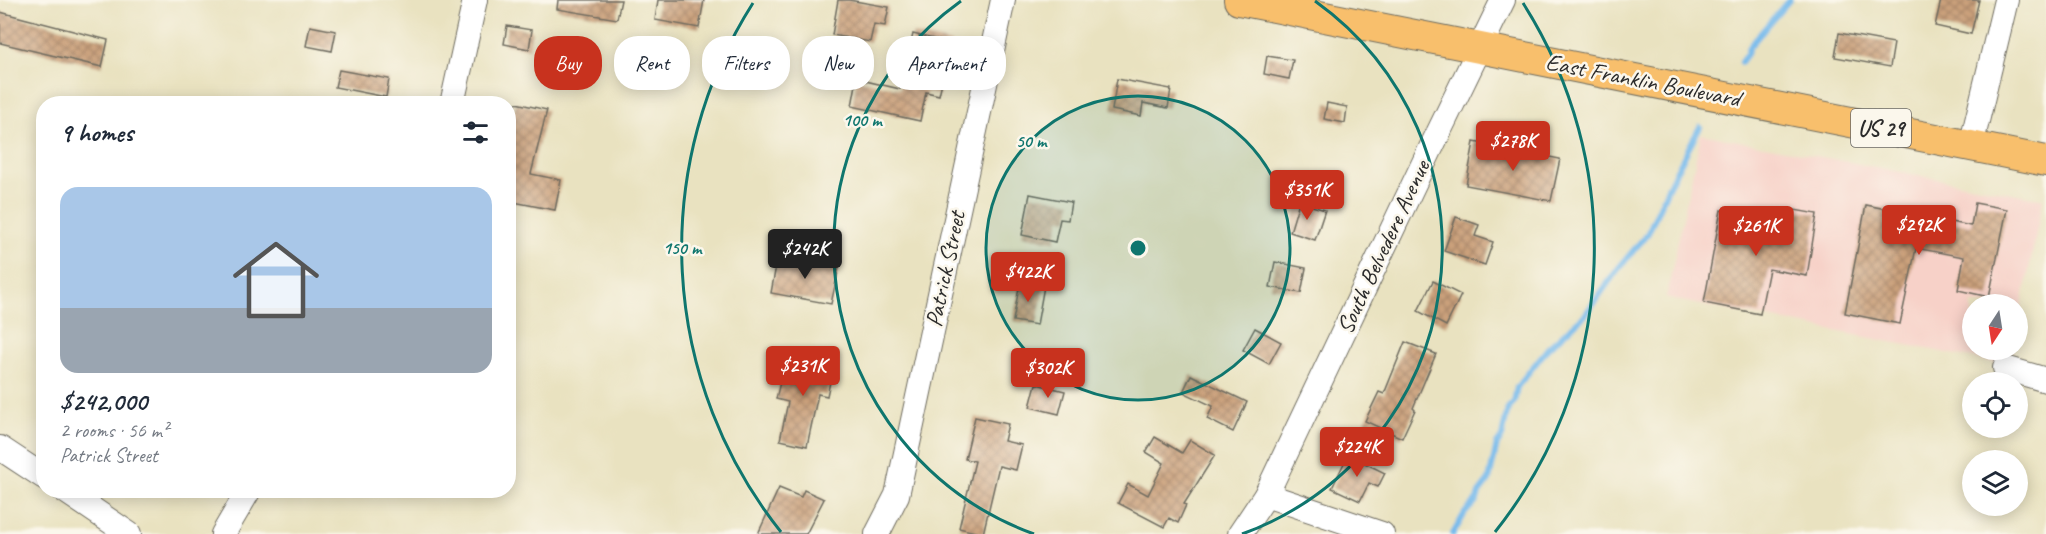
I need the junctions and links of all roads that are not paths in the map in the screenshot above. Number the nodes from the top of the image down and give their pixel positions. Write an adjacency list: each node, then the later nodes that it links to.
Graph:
1 (475, 0): 7 (street)
2 (1003, 0): 19 (street, Patrick Street)
3 (1239, 0): 6 (main road, East Franklin Boulevard / US 29)
4 (1503, 0): 6 (street, South Belvedere Avenue)
5 (2006, 0): 8 (street)
6 (1479, 48): 8 (main road, East Franklin Boulevard / US 29); 14 (street, South Belvedere Avenue)
7 (454, 96)
8 (1971, 146): 9 (main road, East Franklin Boulevard / US 29)
9 (2046, 161)
10 (2005, 368): 11 (street)
11 (2046, 380)
12 (0, 448): 13 (street)
13 (36, 472)
14 (1266, 495): 20 (street, South Belvedere Avenue); 21 (street)
15 (76, 498): 17 (street)
16 (244, 498): 18 (street)
17 (129, 534)
18 (223, 534)
19 (877, 534)
20 (1240, 534)
21 (1382, 534)

